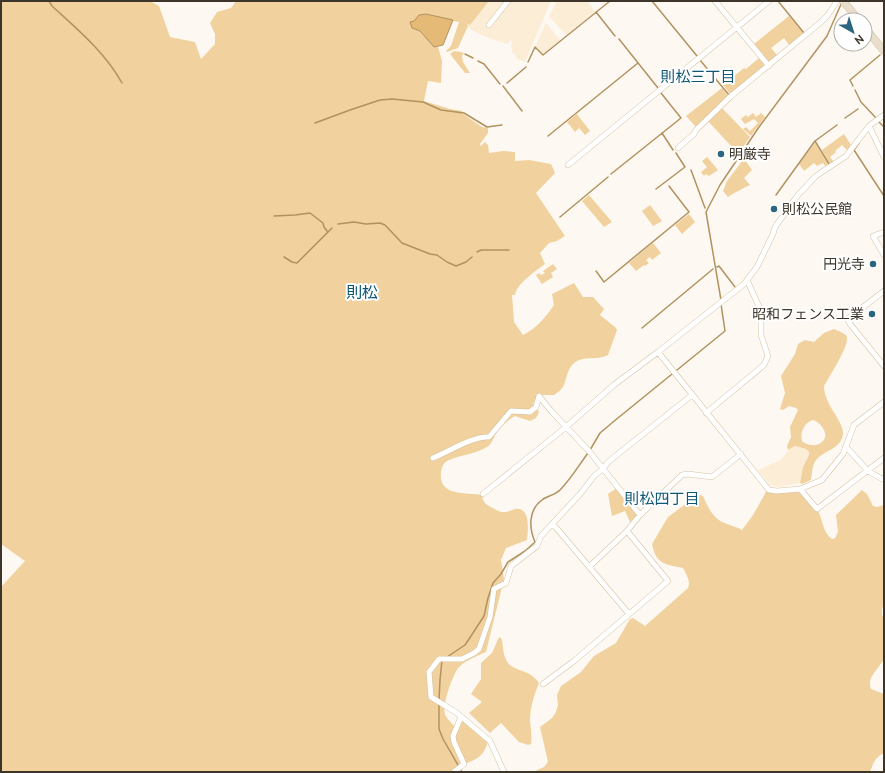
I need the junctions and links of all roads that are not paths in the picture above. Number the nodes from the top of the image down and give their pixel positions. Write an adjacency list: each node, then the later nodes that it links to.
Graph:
1 (508, 1): 6 (street)
2 (715, 1): 7 (street)
3 (769, 1): 7 (street)
4 (841, 1): 5 (main road); 10 (street)
5 (851, 12)
6 (488, 25)
7 (737, 28): 10 (street); 15 (street)
8 (873, 37): 9 (main road)
9 (884, 50)
10 (769, 66): 13 (street)
11 (884, 115): 12 (street)
12 (869, 126): 14 (street); 18 (street)
13 (678, 148)
14 (884, 156)
15 (568, 165)
16 (884, 232): 17 (street)
17 (884, 255)
18 (746, 280): 20 (street); 24 (street)
19 (884, 291): 21 (street)
20 (658, 352): 22 (street); 25 (street)
21 (883, 364)
22 (692, 395): 24 (street); 30 (street)
23 (884, 402): 26 (street)
24 (706, 412): 27 (street)
25 (566, 427): 28 (street); 30 (street); 34 (street)
26 (846, 448): 31 (street); 33 (street)
27 (741, 454): 33 (street); 35 (street)
28 (433, 458)
29 (884, 458): 31 (street)
30 (603, 469): 35 (street); 36 (street)
31 (868, 471): 32 (street); 33 (street)
32 (884, 480)
33 (800, 489)
34 (483, 494)
35 (640, 515): 37 (street)
36 (553, 524): 38 (street); 41 (street)
37 (627, 531): 38 (street); 39 (street)
38 (590, 566): 39 (street)
39 (628, 614): 40 (street)
40 (543, 684)
41 (461, 717): 42 (street); 43 (street)
42 (454, 772)
43 (504, 772)

